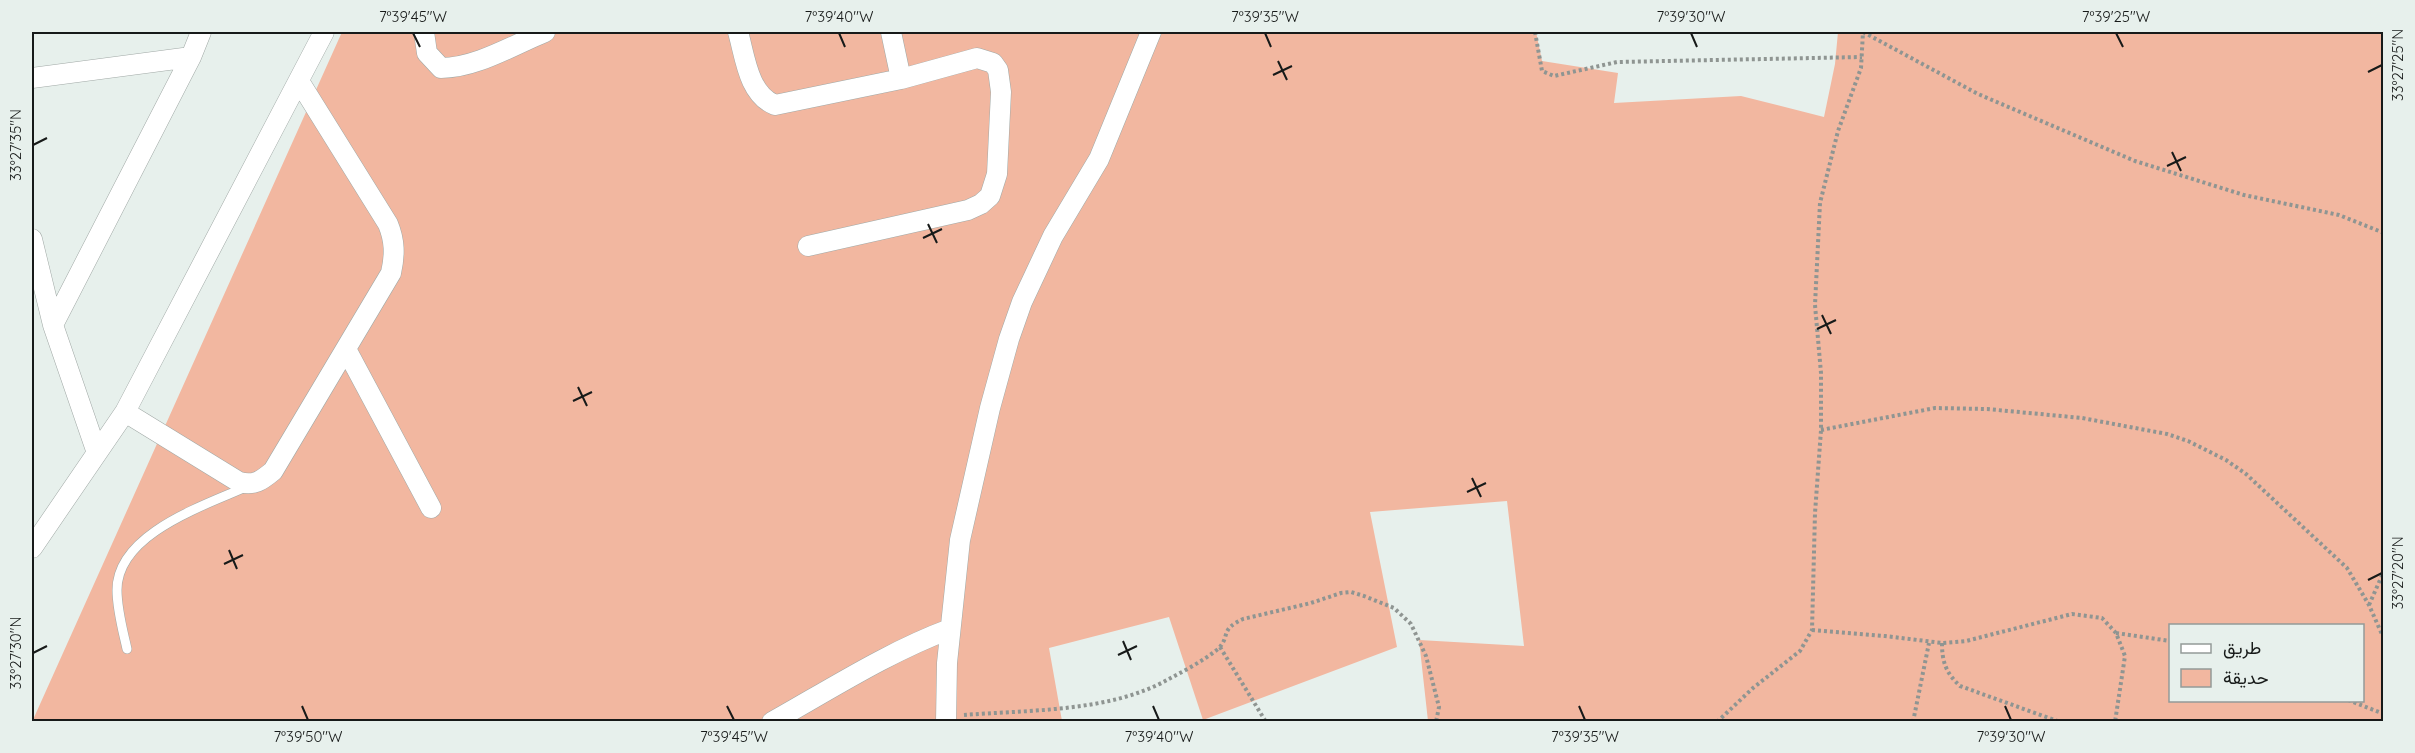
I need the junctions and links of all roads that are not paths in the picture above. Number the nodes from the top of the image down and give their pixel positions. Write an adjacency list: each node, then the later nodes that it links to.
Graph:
1 (201, 32): 8 (street)
2 (324, 32): 11 (street)
3 (424, 32): 4 (street)
4 (545, 32)
5 (738, 32): 10 (street)
6 (891, 32): 10 (street)
7 (1151, 32): 21 (street)
8 (191, 57): 9 (street); 14 (street)
9 (32, 78)
10 (901, 80): 13 (street)
11 (299, 81): 15 (street); 16 (street)
12 (32, 239): 14 (street)
13 (807, 246)
14 (53, 325): 17 (street)
15 (345, 349): 18 (street); 19 (street)
16 (125, 412): 17 (street); 18 (street)
17 (97, 453): 20 (street)
18 (251, 485): 22 (lane)
19 (431, 508)
20 (32, 548)
21 (950, 629): 23 (street); 24 (street)
22 (127, 649)
23 (946, 719)
24 (771, 722)

